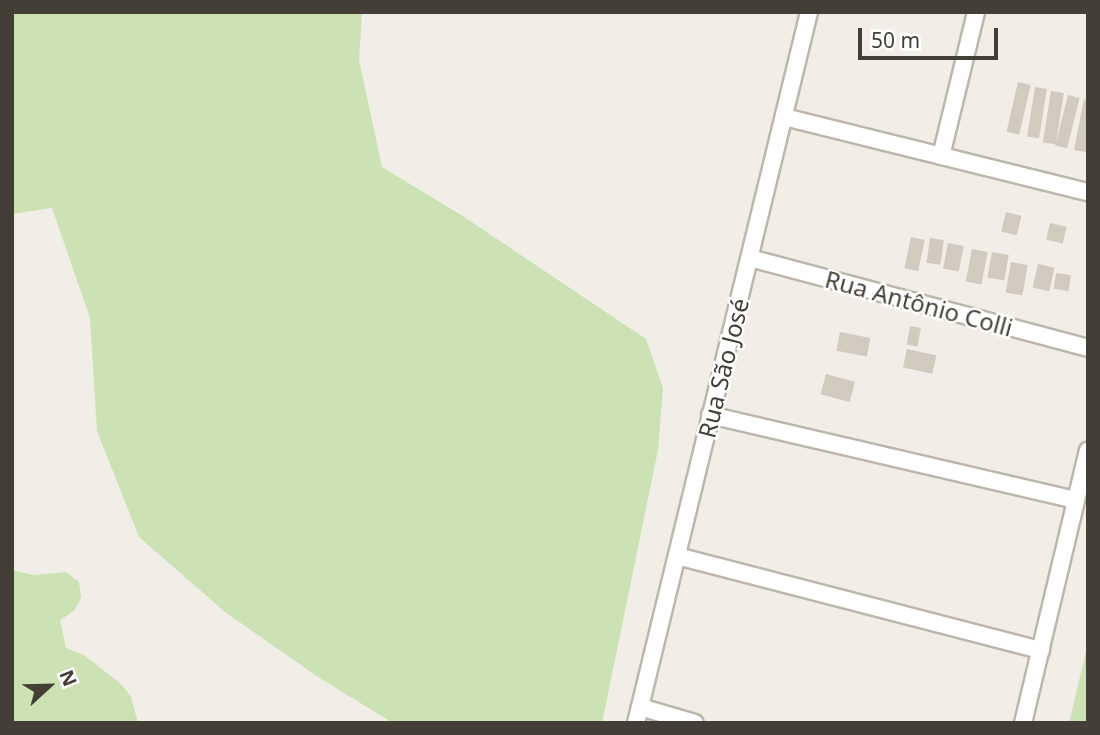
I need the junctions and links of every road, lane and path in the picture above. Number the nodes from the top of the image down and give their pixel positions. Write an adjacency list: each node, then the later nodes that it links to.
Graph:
1 (808, 12): 3 (street, Rua São José)
2 (976, 12): 4 (street)
3 (785, 117): 4 (street); 6 (street, Rua São José)
4 (941, 156): 5 (street)
5 (1088, 192)
6 (750, 258): 7 (street, Rua Antônio Colli); 8 (street, Rua São José)
7 (1088, 348)
8 (710, 415): 10 (street); 11 (street, Rua São José)
9 (1088, 451): 10 (street)
10 (1075, 500): 12 (street)
11 (677, 556): 12 (street); 13 (street, Rua São José)
12 (1041, 650): 15 (street)
13 (638, 715): 14 (street)
14 (695, 723)
15 (1023, 723)

